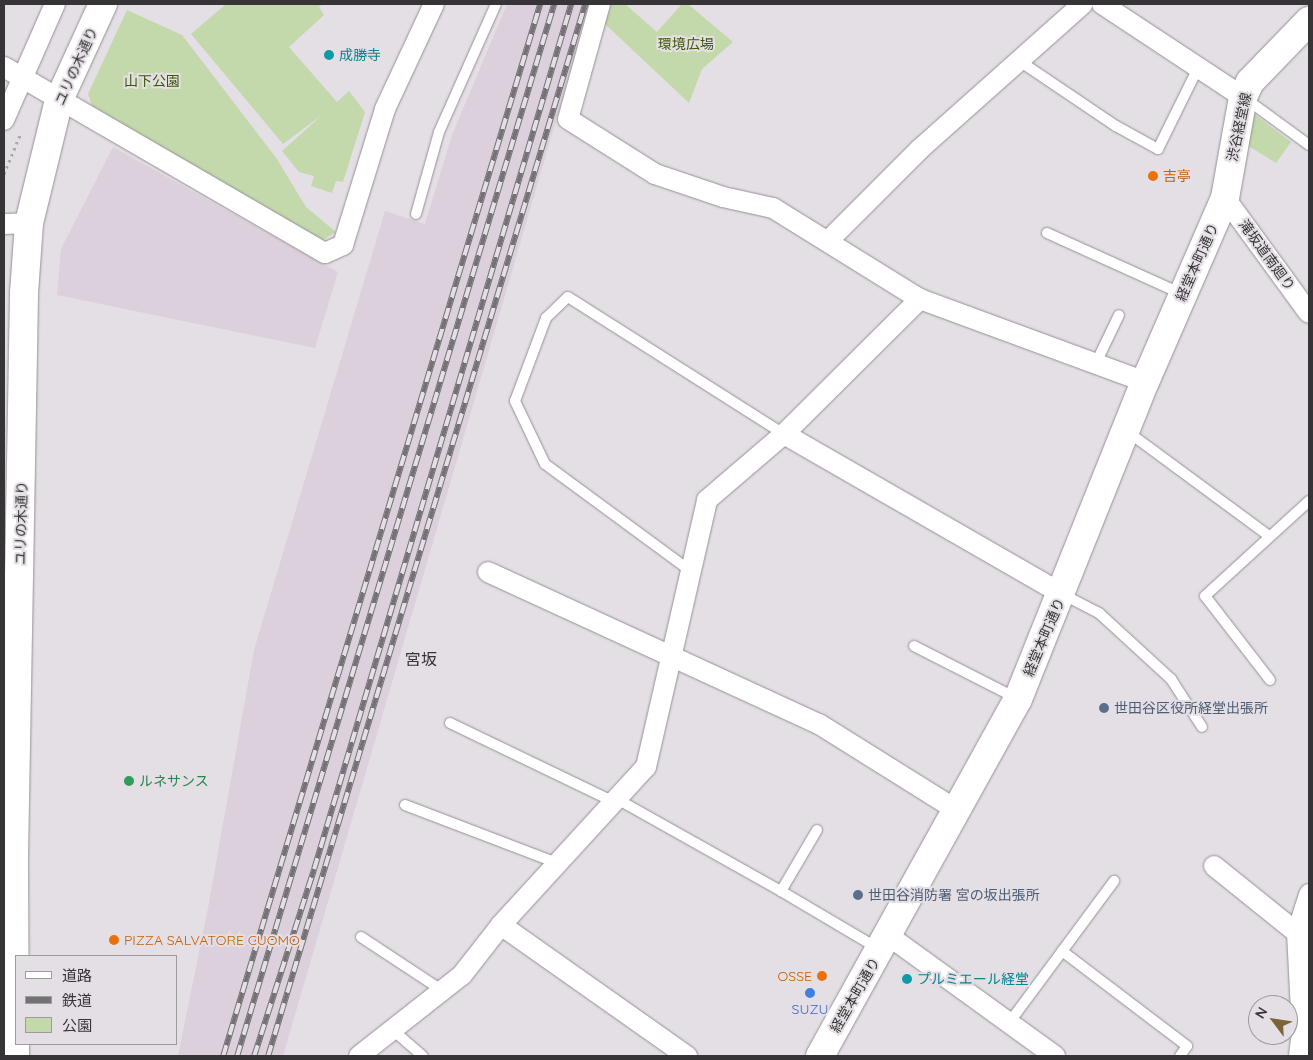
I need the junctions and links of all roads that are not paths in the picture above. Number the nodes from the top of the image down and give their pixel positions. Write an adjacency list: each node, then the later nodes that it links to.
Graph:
1 (55, 4): 12 (street)
2 (103, 4): 14 (main road, ユリの木通り)
3 (434, 4): 14 (street)
4 (496, 4): 18 (lane)
5 (600, 4): 21 (street)
6 (1083, 4): 9 (street)
7 (1102, 4): 11 (street)
8 (1309, 21): 13 (main road, 渋谷経堂線)
9 (1017, 60): 11 (lane); 21 (street)
10 (4, 67): 12 (street)
11 (1198, 68): 13 (street)
12 (23, 78): 14 (street); 15 (street)
13 (1243, 97): 16 (lane); 17 (main road, 渋谷経堂線)
14 (59, 100): 19 (main road, ユリの木通り)
15 (4, 120)
16 (1309, 145)
17 (1225, 198): 22 (main road, 経堂本町通り); 24 (street, 滝坂道南廻り)
18 (416, 214)
19 (16, 223): 32 (main road, ユリの木通り)
20 (1047, 233): 22 (lane)
21 (828, 241): 23 (street)
22 (1183, 294): 27 (main road, 経堂本町通り)
23 (920, 299): 26 (street); 29 (street)
24 (1309, 313)
25 (1119, 316): 26 (lane)
26 (1096, 364): 27 (street)
27 (1145, 382): 28 (main road, 経堂本町通り)
28 (1127, 432): 31 (lane); 35 (main road, 経堂本町通り)
29 (784, 434): 34 (street); 34 (lane); 35 (street)
30 (1309, 501): 31 (lane)
31 (1269, 536): 38 (lane)
32 (12, 564): 52 (main road, ユリの木通り)
33 (488, 572): 37 (street)
34 (692, 572): 37 (street)
35 (1062, 594): 39 (main road, 経堂本町通り); 41 (lane)
36 (914, 646): 39 (lane)
37 (673, 656): 42 (street); 44 (street)
38 (1270, 680)
39 (1018, 699): 44 (main road, 経堂本町通り)
40 (450, 723): 42 (lane)
41 (1202, 727)
42 (617, 799): 46 (street); 49 (lane)
43 (405, 805): 46 (lane)
44 (958, 811): 55 (main road, 経堂本町通り)
45 (817, 830): 49 (lane)
46 (557, 862): 51 (street)
47 (1214, 866): 54 (street)
48 (1114, 881): 56 (lane)
49 (782, 891): 55 (lane)
50 (1309, 894): 54 (street)
51 (501, 925): 57 (street); 63 (street)
52 (9, 936): 60 (main road, ユリの木通り)
53 (361, 937): 57 (lane)
54 (1303, 938): 67 (street)
55 (885, 943): 58 (street); 64 (main road, 経堂本町通り)
56 (1062, 951): 58 (lane); 66 (lane)
57 (444, 991): 59 (street)
58 (1009, 1023): 65 (street)
59 (394, 1031): 61 (street); 62 (lane)
60 (15, 1056)
61 (358, 1056)
62 (424, 1056)
63 (687, 1056)
64 (820, 1056)
65 (1055, 1056)
66 (1180, 1056)
67 (1299, 1056)

